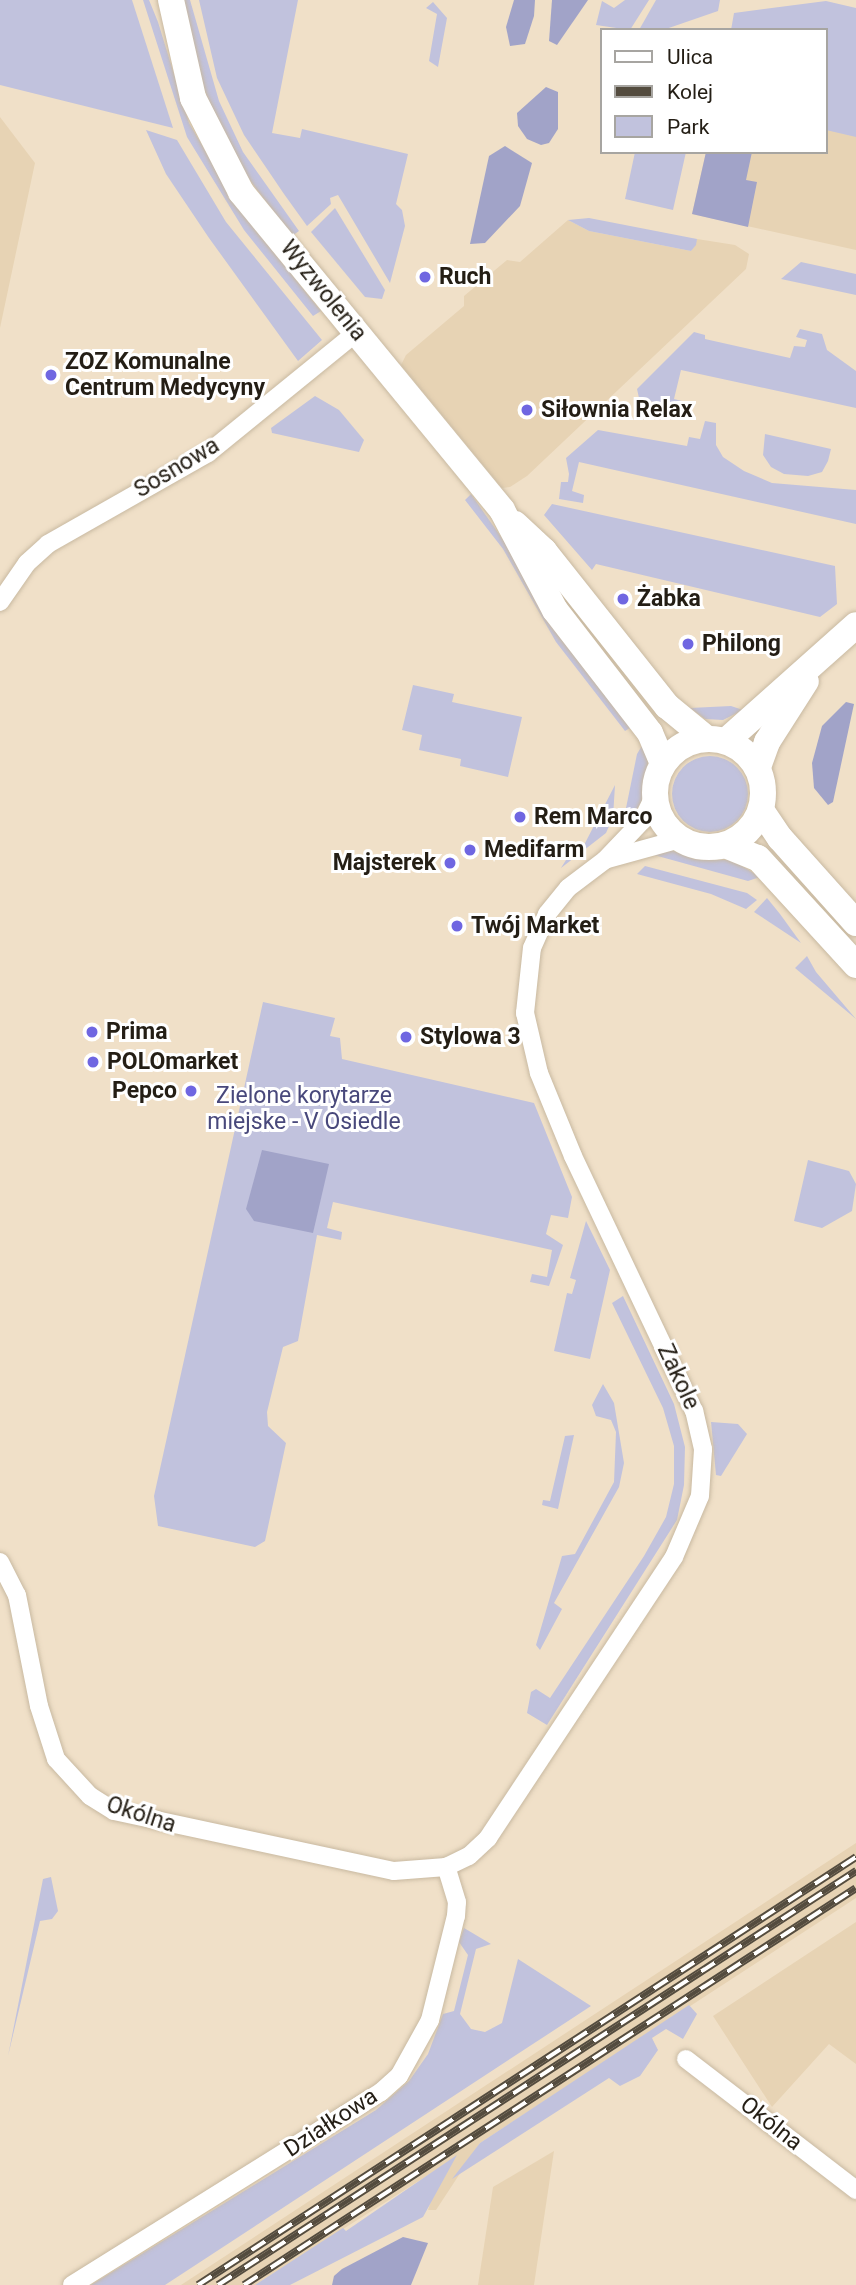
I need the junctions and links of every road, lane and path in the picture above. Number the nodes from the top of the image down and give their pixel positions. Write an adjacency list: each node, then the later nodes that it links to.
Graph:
1 (160, 0): 3 (main road, Wyzwolenia)
2 (171, 0): 3 (main road, Wyzwolenia)
3 (177, 41): 4 (main road, Wyzwolenia)
4 (357, 332): 5 (main road, Wyzwolenia); 6 (street, Sosnowa)
5 (508, 518): 9 (main road, Wyzwolenia); 10 (main road, Wyzwolenia)
6 (0, 602)
7 (856, 625): 8 (main road)
8 (815, 666): 9 (main road); 11 (main road)
9 (716, 739): 10 (main road); 11 (main road)
10 (663, 763): 12 (main road)
11 (758, 767): 13 (main road)
12 (655, 794): 14 (main road); 16 (street, Zakole)
13 (761, 810): 15 (main road); 17 (main road)
14 (680, 839): 15 (main road); 16 (street, Zakole)
15 (724, 845): 18 (main road)
16 (605, 860): 20 (street, Zakole)
17 (856, 923)
18 (856, 965)
19 (0, 1562): 20 (street, Okólna)
20 (446, 1867): 23 (street, Działkowa)
21 (686, 2059): 22 (street, Okólna)
22 (856, 2190)
23 (72, 2285)

